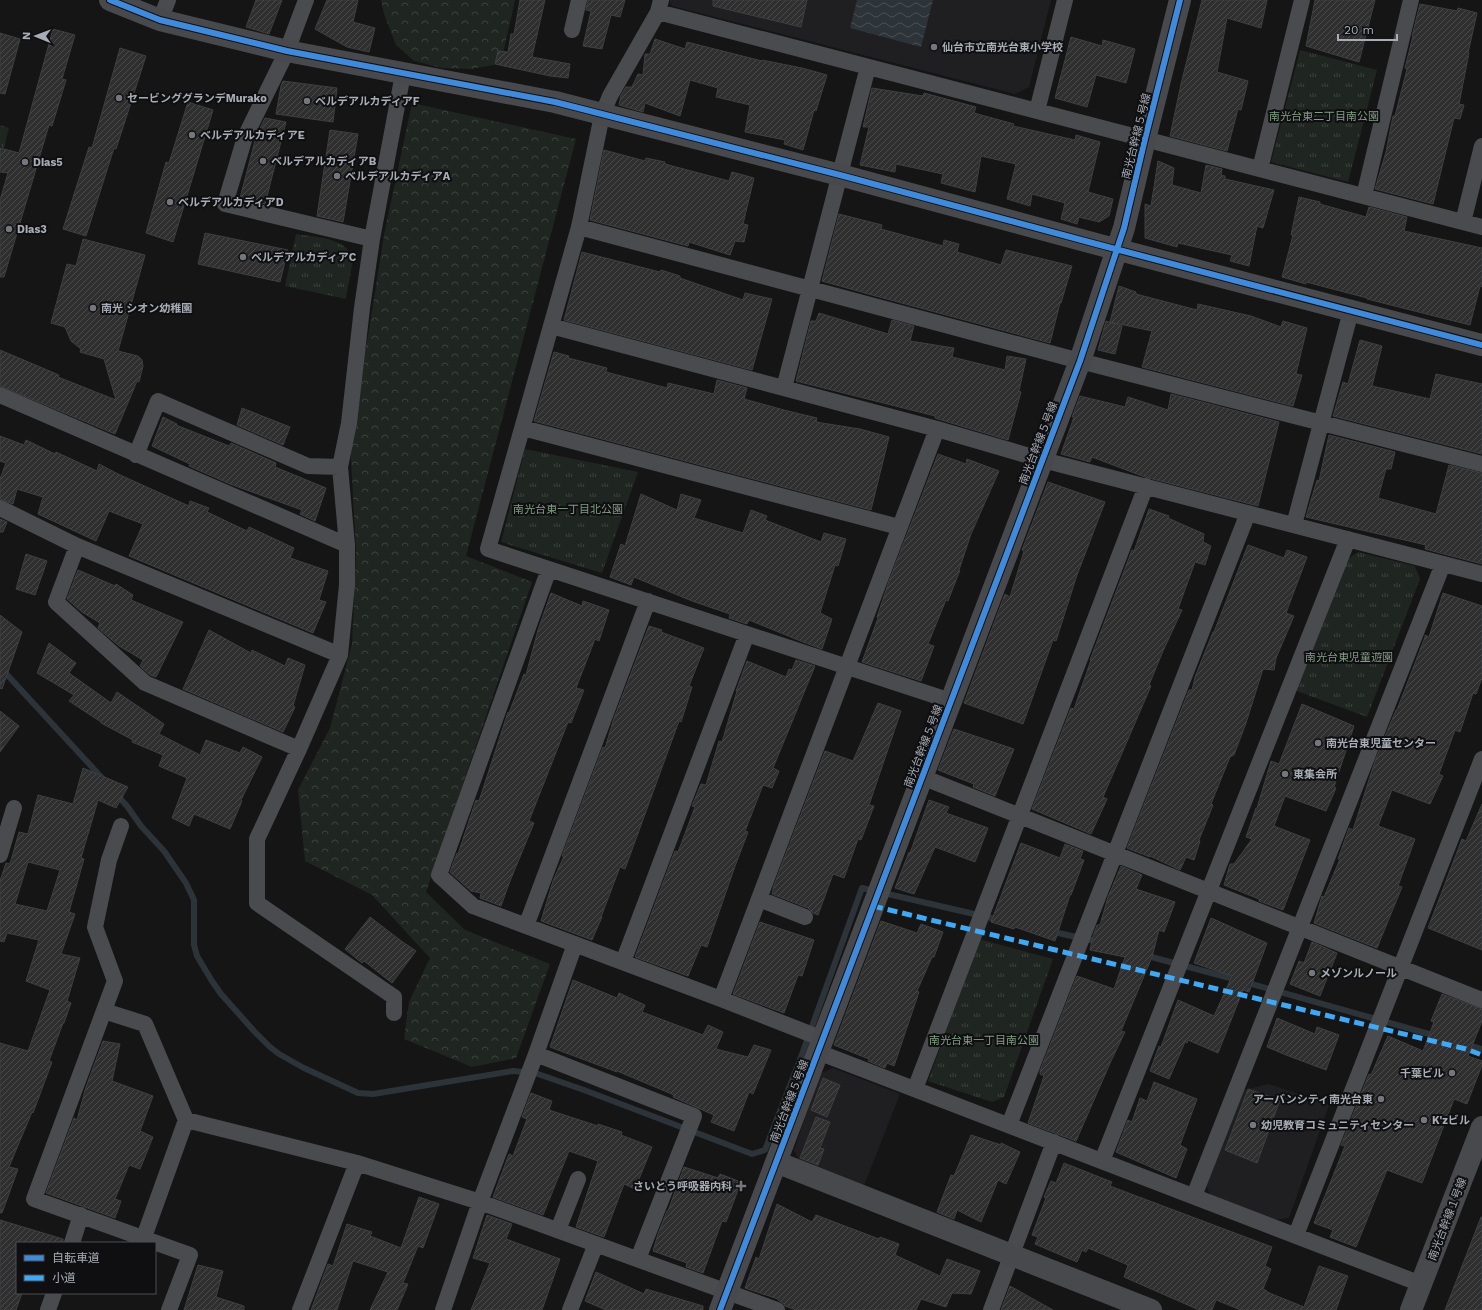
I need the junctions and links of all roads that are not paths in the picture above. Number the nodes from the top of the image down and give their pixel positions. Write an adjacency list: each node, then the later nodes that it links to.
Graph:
1 (110, 0): 9 (street)
2 (306, 0): 11 (street)
3 (579, 0): 10 (street)
4 (1065, 0): 14 (street)
5 (1180, 0): 16 (street, 南光台幹線５号線)
6 (1302, 0): 18 (street)
7 (1411, 0): 20 (street)
8 (660, 6): 12 (street); 15 (street)
9 (164, 10): 11 (street)
10 (572, 30)
11 (287, 52): 13 (street); 24 (street)
12 (868, 67): 14 (street); 19 (street)
13 (403, 74): 15 (street); 24 (street)
14 (1037, 111): 16 (street)
15 (602, 115): 19 (street); 22 (street)
16 (1145, 139): 18 (street); 25 (street, 南光台幹線５号線)
17 (1482, 146): 21 (street)
18 (1260, 169): 20 (street)
19 (840, 175): 25 (street); 26 (street)
20 (1364, 196): 21 (street)
21 (1463, 222): 23 (street)
22 (579, 227): 26 (street); 28 (street)
23 (1482, 227)
24 (372, 239): 39 (street)
25 (1117, 248): 27 (street); 30 (street, 南光台幹線５号線)
26 (810, 289): 30 (street); 31 (street)
27 (1351, 311): 29 (street); 33 (street)
28 (551, 326): 31 (street); 34 (street)
29 (1482, 345)
30 (1080, 361): 33 (street); 37 (street, 南光台幹線５号線)
31 (784, 388): 35 (street)
32 (0, 395): 36 (street)
33 (1322, 423): 38 (street); 43 (street)
34 (523, 428): 44 (street); 49 (street)
35 (937, 429): 37 (street); 44 (street)
36 (136, 454): 39 (street); 46 (street)
37 (1043, 460): 40 (street); 55 (street, 南光台幹線５号線)
38 (1482, 464)
39 (340, 467): 46 (street)
40 (1146, 486): 42 (street); 60 (street)
41 (0, 508): 47 (street)
42 (1248, 513): 43 (street); 62 (street)
43 (1294, 525): 45 (street)
44 (900, 527): 54 (street)
45 (1348, 539): 48 (street); 64 (street)
46 (347, 545): 53 (street)
47 (77, 546): 53 (street); 56 (street)
48 (1443, 564): 50 (street); 68 (street)
49 (549, 569): 51 (street); 67 (street)
50 (1482, 574)
51 (648, 601): 52 (street); 67 (street)
52 (747, 634): 54 (street); 70 (street)
53 (340, 655): 56 (street)
54 (847, 667): 55 (street); 65 (street)
55 (951, 701): 58 (street, 南光台幹線５号線)
56 (299, 748): 75 (street)
57 (1482, 759): 71 (street)
58 (922, 777): 60 (street); 76 (street, 南光台幹線５号線)
59 (14, 808): 63 (street)
60 (1020, 816): 62 (street); 78 (street)
61 (121, 826): 74 (street)
62 (1115, 854): 64 (street); 80 (street)
63 (0, 855)
64 (1209, 892): 68 (street); 83 (street)
65 (760, 899): 66 (street); 72 (street)
66 (805, 917)
67 (526, 926): 69 (street)
68 (1300, 928): 71 (street); 87 (street)
69 (575, 944): 70 (street); 77 (street)
70 (623, 962): 72 (street)
71 (1400, 968): 73 (street); 91 (street)
72 (721, 999): 76 (street)
73 (1482, 1000)
74 (104, 1011): 79 (street); 89 (street)
75 (394, 1014)
76 (818, 1042): 78 (street); 84 (street, 南光台幹線５号線)
77 (531, 1065): 88 (street); 96 (street)
78 (915, 1089): 80 (street)
79 (186, 1120): 85 (street); 92 (street)
80 (1009, 1125): 82 (street)
81 (1482, 1127): 97 (street, 南光台幹線１号線)
82 (1054, 1142): 83 (street); 95 (street)
83 (1102, 1161): 87 (street)
84 (776, 1162): 95 (street); 99 (street, 南光台幹線５号線)
85 (357, 1163): 88 (street); 102 (street)
86 (578, 1179): 90 (street)
87 (1194, 1196): 91 (street)
88 (480, 1202): 90 (street); 103 (street)
89 (81, 1215): 92 (street); 93 (street)
90 (558, 1230): 94 (street)
91 (1296, 1235): 97 (street)
92 (144, 1237): 101 (street)
93 (72, 1242)
94 (596, 1244): 96 (street); 104 (street)
95 (1012, 1255): 106 (street); 107 (street)
96 (638, 1259): 99 (street)
97 (1421, 1284): 108 (street, 南光台幹線１号線)
98 (54, 1294): 100 (street)
99 (723, 1301): 105 (street)
100 (48, 1310)
101 (169, 1310)
102 (300, 1310)
103 (443, 1310)
104 (570, 1310)
105 (777, 1310)
106 (992, 1310)
107 (1151, 1310)
108 (1410, 1310)

